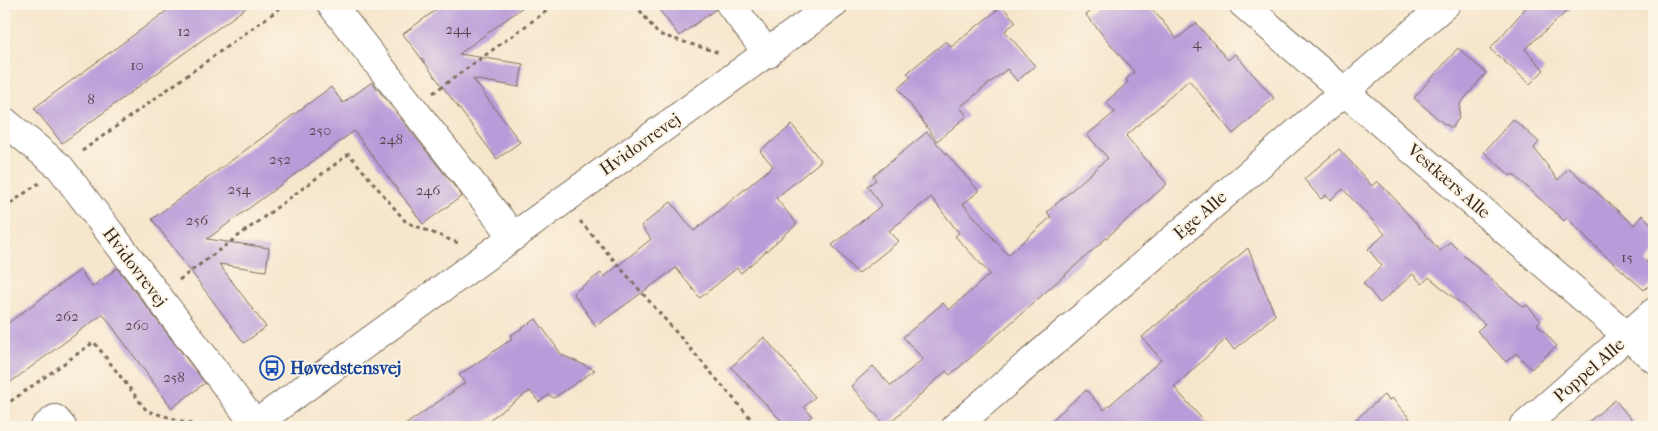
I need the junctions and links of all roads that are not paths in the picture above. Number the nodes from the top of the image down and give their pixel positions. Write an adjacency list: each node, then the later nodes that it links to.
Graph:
1 (331, 4): 9 (street)
2 (730, 4): 6 (street)
3 (834, 4): 6 (street, Hvidovrevej)
4 (1243, 4): 7 (street, Vestkærs Alle)
5 (1446, 4): 7 (street, Ege Alle)
6 (761, 59): 9 (street, Hvidovrevej)
7 (1344, 90): 11 (street, Vestkærs Alle); 16 (street, Ege Alle)
8 (4, 121): 13 (street, Hvidovrevej)
9 (513, 236): 13 (street, Hvidovrevej)
10 (1654, 312): 11 (street, Poppel Alle)
11 (1628, 336): 12 (street, Vestkærs Alle); 17 (street, Poppel Alle)
12 (1654, 358)
13 (253, 426)
14 (45, 427): 15 (street)
15 (62, 427)
16 (955, 427)
17 (1523, 427)

